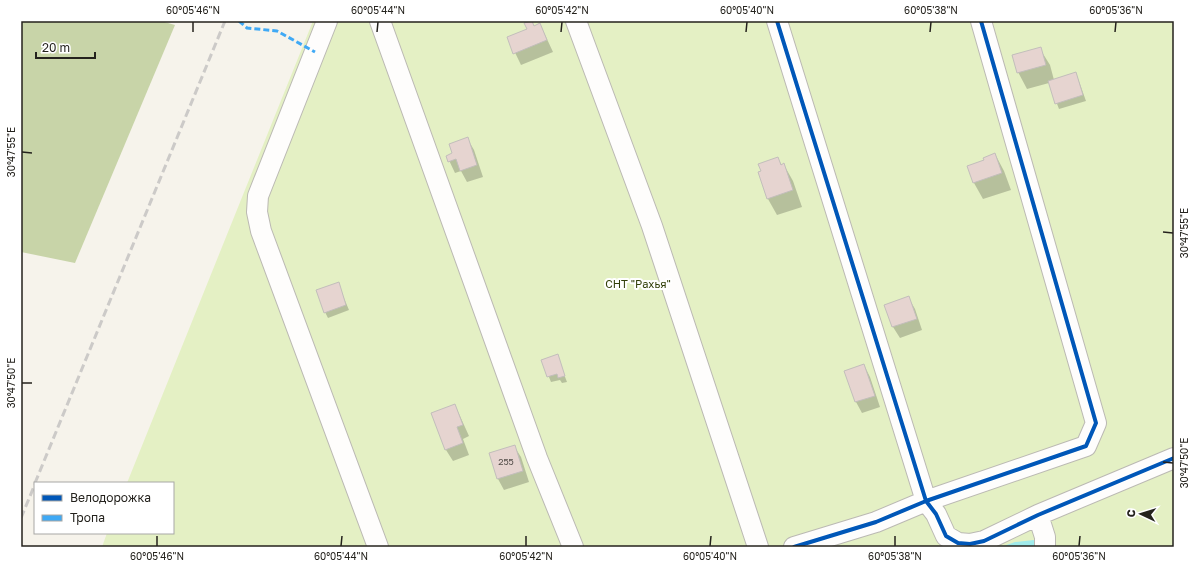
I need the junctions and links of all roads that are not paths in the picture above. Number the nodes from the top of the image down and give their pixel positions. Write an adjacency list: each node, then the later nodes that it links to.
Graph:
1 (327, 21): 9 (street)
2 (380, 21): 10 (street)
3 (576, 21): 11 (street)
4 (777, 21): 7 (street)
5 (981, 21): 7 (street)
6 (1174, 458): 8 (street)
7 (931, 507): 8 (street); 12 (street)
8 (1038, 515): 13 (street)
9 (378, 547)
10 (573, 547)
11 (758, 547)
12 (794, 547)
13 (1045, 547)

